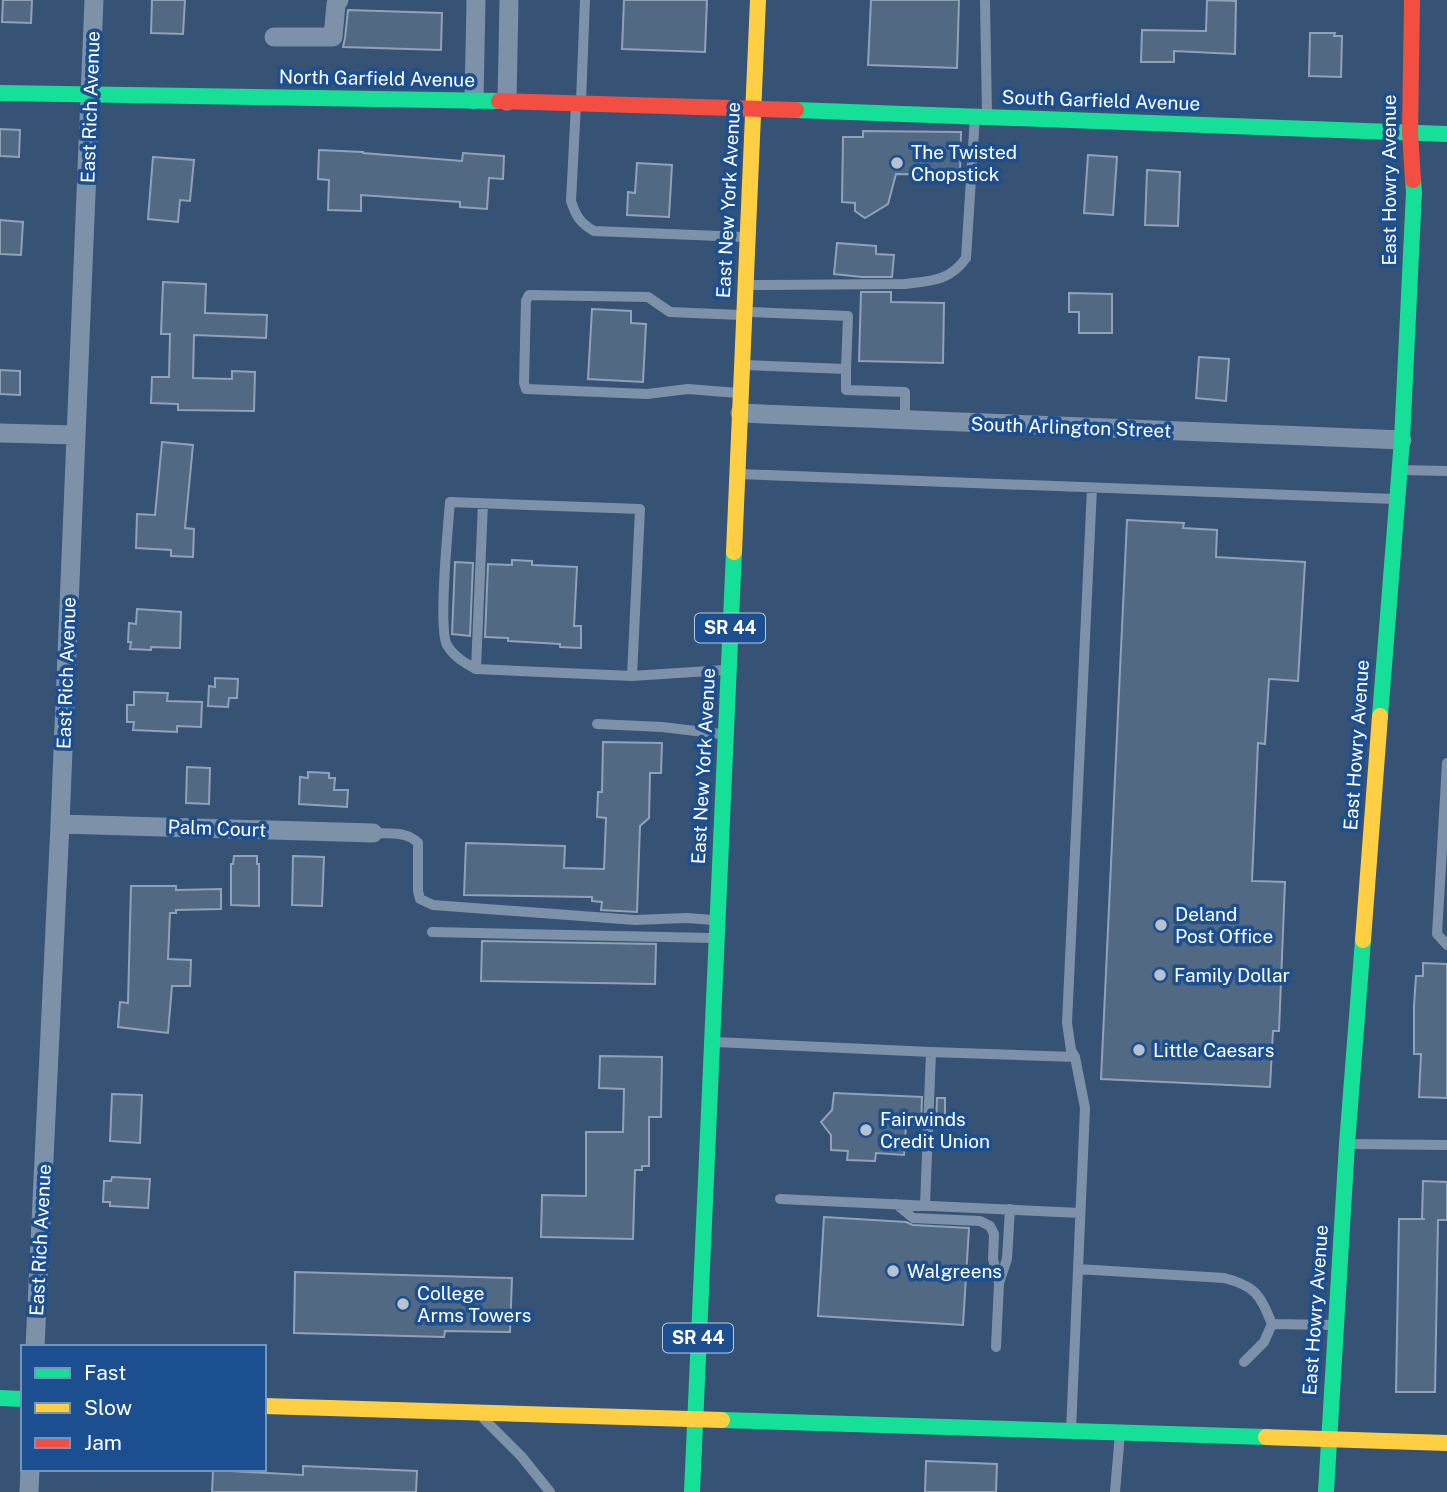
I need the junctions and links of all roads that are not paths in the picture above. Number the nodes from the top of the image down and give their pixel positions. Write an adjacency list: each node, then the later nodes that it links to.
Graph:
1 (94, 0): 11 (street, East Rich Avenue)
2 (339, 0): 9 (street)
3 (476, 0): 12 (street)
4 (509, 0): 13 (street)
5 (585, 0): 14 (lane)
6 (758, 0): 15 (street, East New York Avenue / SR 44)
7 (985, 0): 16 (lane)
8 (1412, 0): 17 (street, East Howry Avenue)
9 (274, 37)
10 (0, 93): 11 (street, North Garfield Avenue)
11 (90, 96): 12 (street, North Garfield Avenue); 28 (street, East Rich Avenue)
12 (474, 100): 13 (street, North Garfield Avenue)
13 (507, 101): 14 (street, North Garfield Avenue)
14 (578, 103): 15 (street, North Garfield Avenue); 19 (lane)
15 (754, 108): 16 (street, South Garfield Avenue); 19 (street, East New York Avenue / SR 44)
16 (981, 116): 17 (street, South Garfield Avenue); 20 (lane)
17 (1410, 133): 18 (street, South Garfield Avenue); 29 (street, East Howry Avenue)
18 (1447, 134)
19 (748, 237): 20 (street, East New York Avenue / SR 44)
20 (745, 285): 21 (street, East New York Avenue / SR 44)
21 (745, 313): 22 (street, East New York Avenue / SR 44); 23 (lane); 24 (lane)
22 (742, 365): 23 (lane); 24 (street, East New York Avenue / SR 44)
23 (846, 369): 26 (lane)
24 (741, 393): 25 (street, East New York Avenue / SR 44)
25 (740, 413): 26 (street, South Arlington Street); 32 (street, East New York Avenue / SR 44)
26 (905, 419): 29 (street, South Arlington Street)
27 (0, 433): 28 (street)
28 (75, 435): 42 (street, East Rich Avenue)
29 (1402, 440): 30 (street, East Howry Avenue)
30 (1399, 470): 31 (lane); 34 (street, East Howry Avenue)
31 (1447, 471)
32 (737, 474): 33 (lane); 37 (street, East New York Avenue / SR 44)
33 (1092, 488): 34 (lane); 50 (lane)
34 (1396, 499): 51 (street, East Howry Avenue)
35 (483, 503): 36 (lane); 36 (lane); 38 (lane)
36 (476, 669): 38 (lane)
37 (728, 670): 38 (lane); 40 (street, East New York Avenue / SR 44)
38 (632, 676)
39 (597, 724): 40 (lane)
40 (725, 735): 44 (street, East New York Avenue / SR 44)
41 (1447, 763): 47 (lane)
42 (60, 824): 43 (street, Palm Court); 62 (street, East Rich Avenue)
43 (373, 834): 44 (lane)
44 (717, 920): 46 (street, East New York Avenue / SR 44)
45 (432, 932): 46 (lane)
46 (716, 938): 48 (street, East New York Avenue / SR 44)
47 (1447, 945)
48 (711, 1041): 49 (lane); 69 (street, East New York Avenue / SR 44)
49 (931, 1052): 50 (lane); 55 (lane)
50 (1074, 1057): 57 (lane)
51 (1348, 1144): 52 (lane); 61 (street, East Howry Avenue)
52 (1447, 1145)
53 (780, 1199): 54 (lane)
54 (896, 1204): 55 (lane); 59 (lane)
55 (925, 1205): 56 (lane)
56 (1010, 1209): 57 (lane); 59 (lane)
57 (1080, 1213): 58 (lane)
58 (1078, 1269): 60 (lane); 70 (lane)
59 (999, 1283): 63 (lane)
60 (1272, 1324): 61 (lane); 64 (lane)
61 (1336, 1325): 72 (street, East Howry Avenue)
62 (35, 1345)
63 (996, 1347)
64 (1244, 1362)
65 (0, 1398): 66 (street)
66 (21, 1399)
67 (266, 1406): 68 (street)
68 (479, 1413): 69 (street); 76 (lane)
69 (694, 1420): 70 (street); 77 (street, East New York Avenue / SR 44)
70 (1071, 1432): 71 (street)
71 (1120, 1433): 72 (street); 78 (lane)
72 (1328, 1440): 73 (street); 79 (street, East Howry Avenue)
73 (1447, 1443)
74 (30, 1471): 75 (street)
75 (29, 1492)
76 (550, 1492)
77 (692, 1492)
78 (1115, 1492)
79 (1326, 1492)

